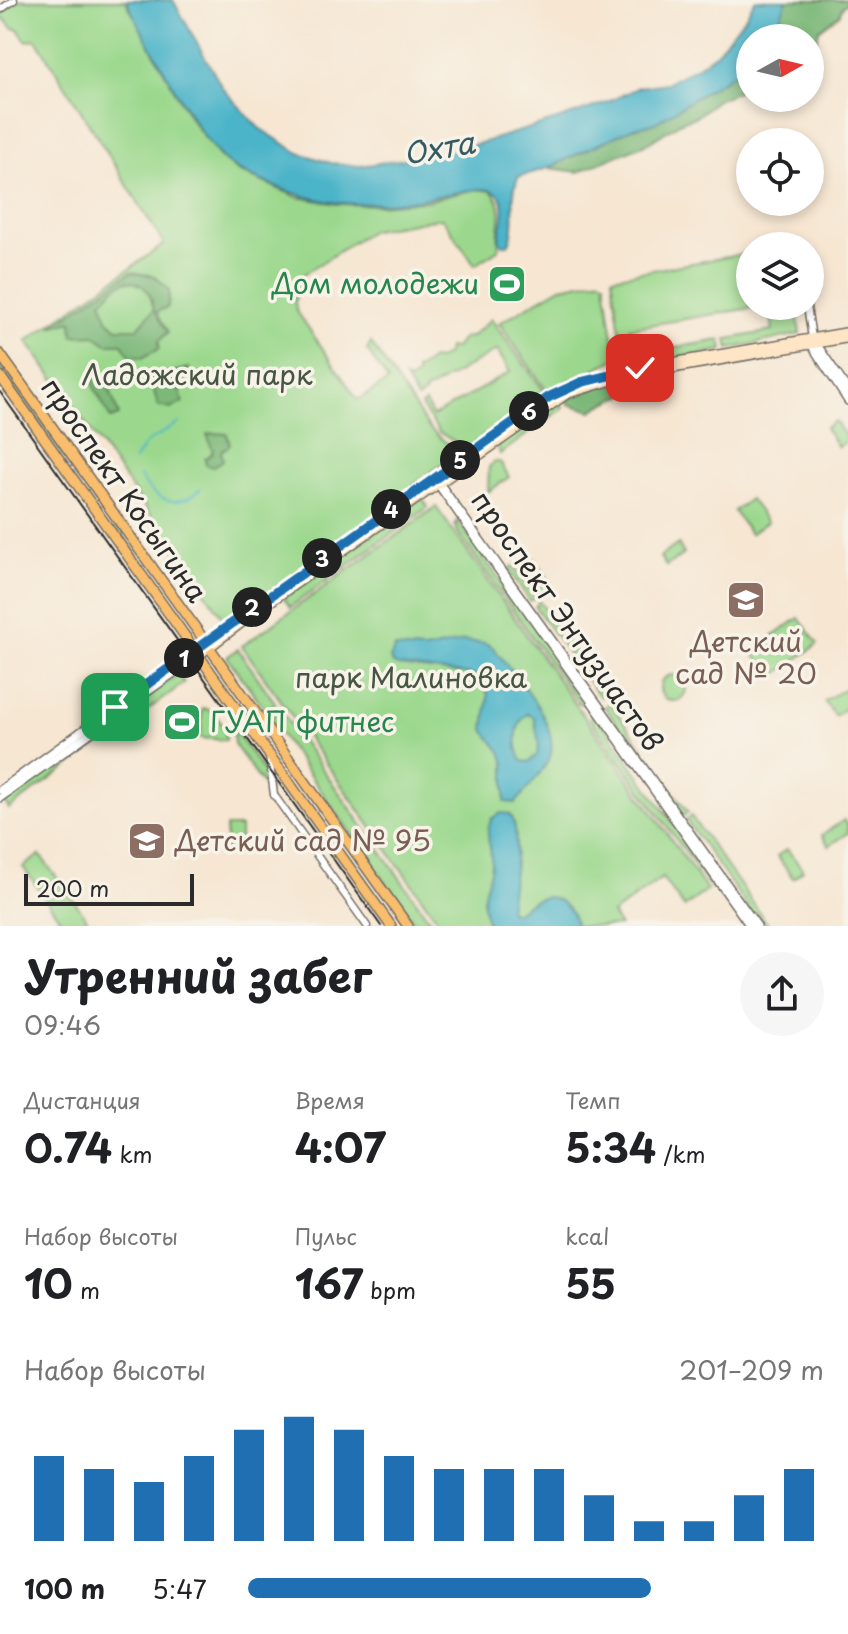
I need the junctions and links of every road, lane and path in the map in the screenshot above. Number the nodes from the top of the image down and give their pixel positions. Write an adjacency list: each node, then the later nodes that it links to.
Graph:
1 (14, 0): 2 (street)
2 (0, 10)
3 (809, 320): 5 (street)
4 (848, 335): 5 (main road)
5 (813, 342): 8 (street); 9 (street); 10 (main road)
6 (0, 354): 11 (main road, проспект Косыгина)
7 (0, 376): 12 (main road, проспект Косыгина)
8 (848, 390)
9 (848, 401)
10 (437, 481): 11 (main road); 19 (street, проспект Энтузиастов); 20 (street, проспект Энтузиастов)
11 (207, 644): 12 (main road); 18 (main road, проспект Косыгина)
12 (197, 652): 13 (main road, проспект Косыгина); 14 (street); 15 (street)
13 (269, 753): 16 (street); 17 (main road, проспект Косыгина)
14 (0, 790)
15 (0, 798)
16 (367, 926)
17 (391, 926)
18 (408, 926)
19 (750, 926)
20 (757, 926)

